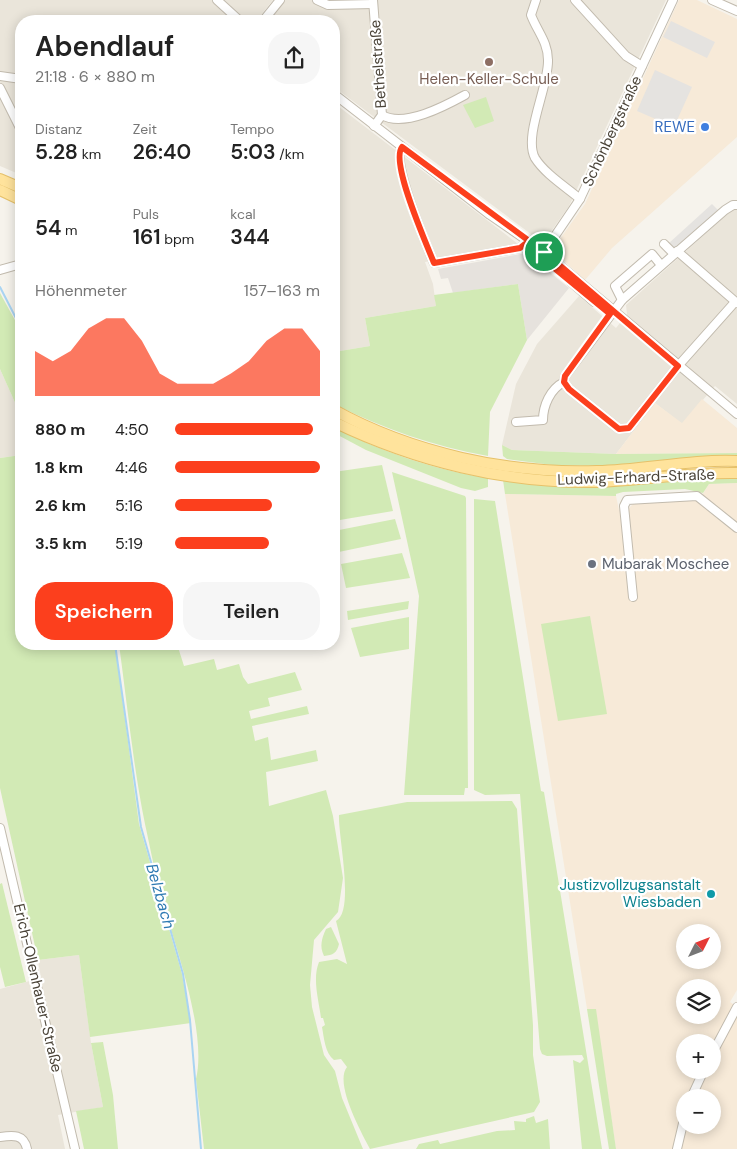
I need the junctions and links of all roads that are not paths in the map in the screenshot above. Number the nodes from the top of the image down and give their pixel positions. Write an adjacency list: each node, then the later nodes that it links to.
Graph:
1 (216, 0): 12 (street)
2 (280, 0): 13 (street)
3 (317, 0): 9 (street)
4 (536, 0): 28 (street)
5 (574, 0): 10 (street)
6 (587, 0): 10 (street)
7 (673, 0): 14 (street, Schönbergstraße)
8 (712, 0): 11 (street)
9 (373, 2): 20 (street, Bethelstraße)
10 (582, 7): 14 (street)
11 (737, 11)
12 (233, 15)
13 (268, 15)
14 (642, 66): 28 (street, Schönbergstraße)
15 (0, 76): 16 (street)
16 (15, 78)
17 (0, 88): 21 (street)
18 (465, 95): 20 (street)
19 (340, 99): 22 (street)
20 (382, 115): 22 (street, Bethelstraße)
21 (15, 118)
22 (374, 126): 23 (street)
23 (402, 147): 30 (street); 31 (street)
24 (0, 179): 25 (main road)
25 (15, 185)
26 (0, 190): 27 (main road)
27 (15, 197)
28 (580, 199): 34 (street, Schönbergstraße)
29 (735, 205): 33 (street)
30 (490, 215): 31 (street); 34 (street)
31 (525, 244): 34 (street)
32 (664, 244): 33 (street)
33 (675, 253): 35 (street); 39 (street)
34 (542, 254): 40 (street)
35 (661, 265): 38 (street); 38 (street)
36 (15, 266): 37 (street)
37 (0, 270)
38 (622, 300): 40 (street)
39 (736, 302): 41 (street)
40 (611, 312): 41 (street); 42 (street)
41 (678, 366): 42 (street); 44 (street)
42 (564, 382): 45 (street)
43 (340, 413): 47 (main road, Ludwig-Erhard-Straße)
44 (737, 414)
45 (516, 422)
46 (340, 424): 48 (main road, Ludwig-Erhard-Straße)
47 (737, 461)
48 (737, 473)
49 (737, 528): 50 (street)
50 (633, 597)
51 (0, 828): 57 (street, Erich-Ollenhauer-Straße)
52 (737, 1007): 53 (street)
53 (721, 1037)
54 (681, 1134): 58 (street)
55 (0, 1137): 56 (street)
56 (27, 1149)
57 (76, 1149)
58 (677, 1149)

